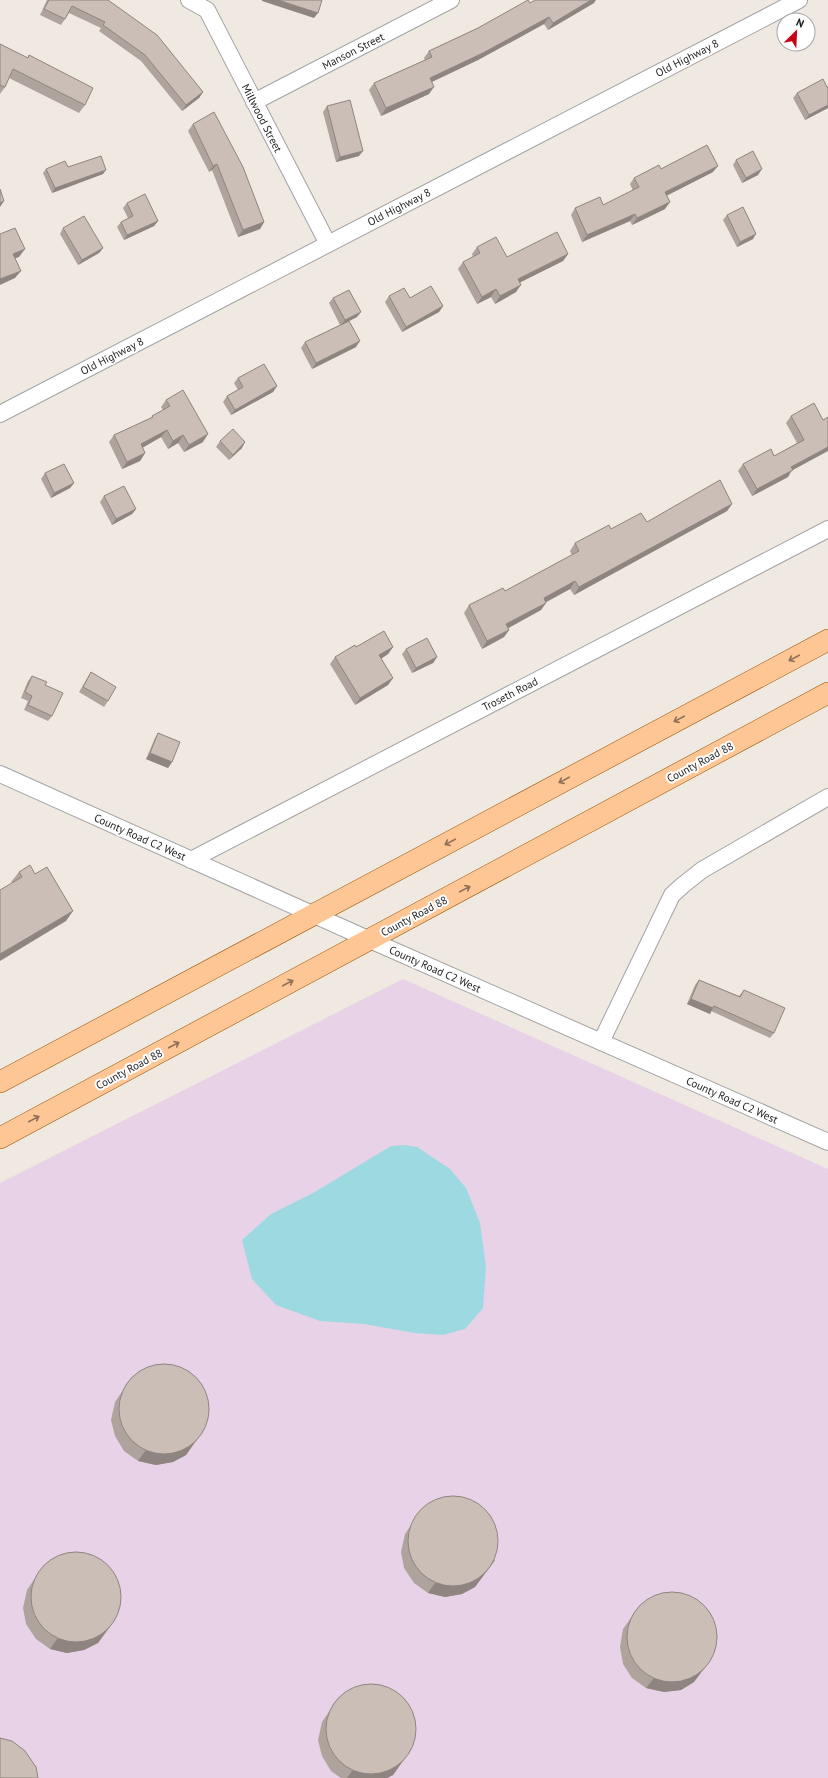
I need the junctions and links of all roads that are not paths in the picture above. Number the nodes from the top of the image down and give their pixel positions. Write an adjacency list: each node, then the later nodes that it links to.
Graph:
1 (189, 0): 4 (street, Millwood Street)
2 (452, 0): 5 (street, Manson Street)
3 (799, 0): 6 (street, Old Highway 8)
4 (209, 5): 5 (street, Millwood Street)
5 (254, 102): 6 (street, Millwood Street)
6 (328, 244): 7 (street, Old Highway 8)
7 (0, 414)
8 (828, 529): 13 (street, Troseth Road)
9 (828, 640): 14 (main road, one-way to 14)
10 (828, 693): 15 (main road, County Road 88, one-way to 10)
11 (0, 774): 13 (street, County Road C2 West)
12 (828, 797): 16 (street)
13 (191, 860): 14 (street, County Road C2 West)
14 (313, 914): 15 (street, County Road C2 West); 17 (main road)
15 (370, 940): 16 (street, County Road C2 West); 18 (main road, County Road 88, one-way to 15)
16 (601, 1042): 19 (street, County Road C2 West)
17 (0, 1082)
18 (0, 1138)
19 (828, 1142)

